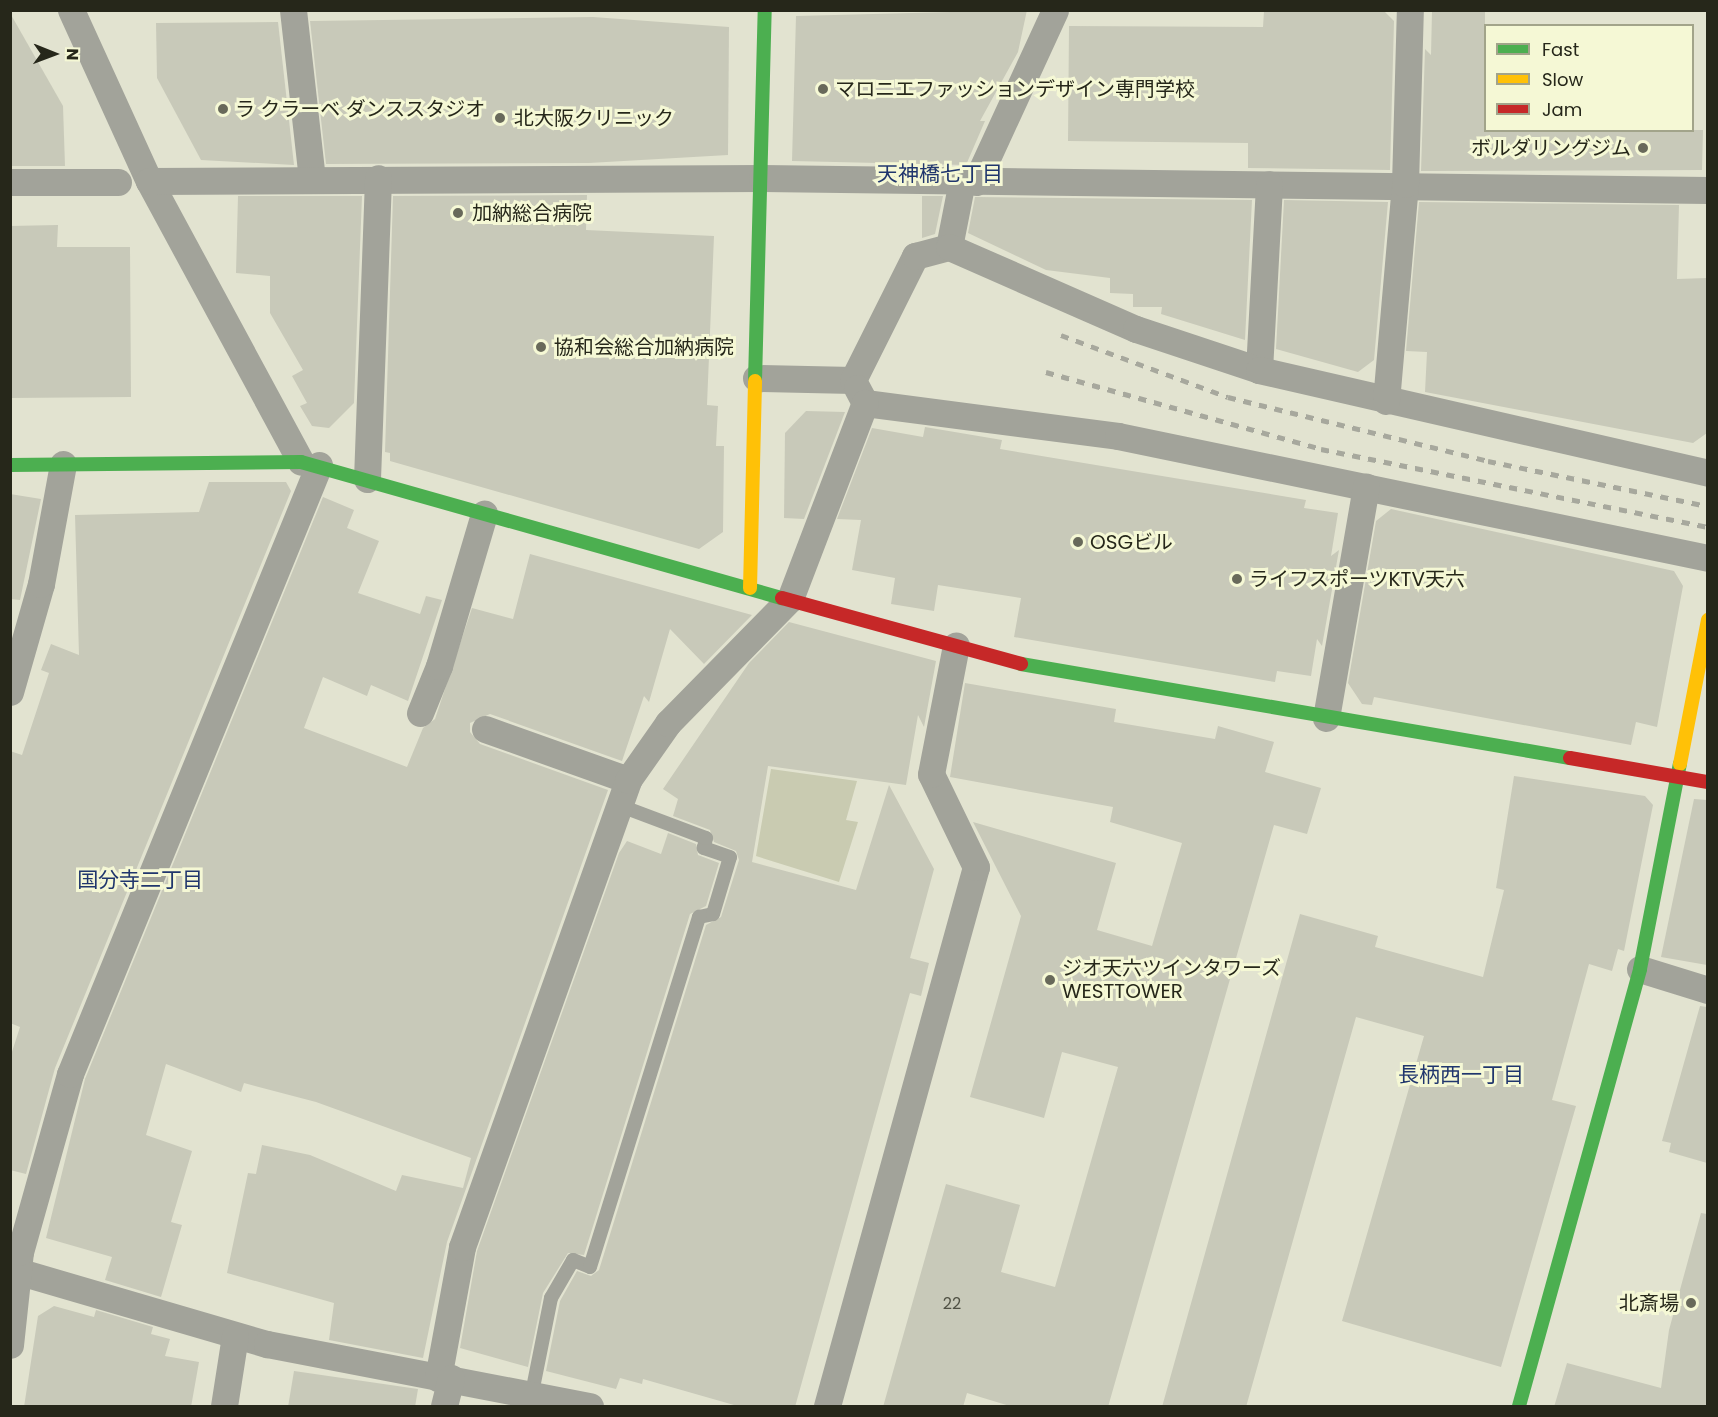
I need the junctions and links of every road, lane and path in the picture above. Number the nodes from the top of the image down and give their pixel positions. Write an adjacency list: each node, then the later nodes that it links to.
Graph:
1 (71, 10): 9 (street)
2 (293, 10): 8 (street)
3 (765, 10): 7 (street)
4 (1055, 10): 10 (street)
5 (1410, 10): 13 (street)
6 (378, 178): 7 (street); 8 (street); 25 (street)
7 (762, 178): 10 (street); 18 (street)
8 (312, 180): 9 (street)
9 (149, 181): 22 (street)
10 (969, 181): 14 (street); 16 (street)
11 (118, 182): 12 (street)
12 (10, 183)
13 (1405, 183): 14 (street); 15 (street); 20 (street)
14 (1269, 184): 17 (street)
15 (1707, 190)
16 (949, 247): 17 (street); 19 (street)
17 (1258, 370): 20 (street)
18 (756, 378): 19 (street); 29 (street)
19 (859, 392): 26 (street); 30 (street)
20 (1386, 401): 24 (street)
21 (63, 464): 22 (street); 23 (street); 33 (street)
22 (310, 464): 25 (street); 42 (street)
23 (10, 465)
24 (1707, 473)
25 (367, 479): 27 (street)
26 (1366, 486): 28 (street); 35 (street)
27 (483, 514): 29 (street); 34 (street)
28 (1707, 558)
29 (750, 588): 30 (street)
30 (790, 599): 32 (street); 39 (street)
31 (1707, 620): 37 (street)
32 (956, 645): 35 (street); 50 (street)
33 (10, 692)
34 (420, 713)
35 (1326, 718): 37 (street)
36 (485, 729): 39 (street)
37 (1680, 777): 38 (street); 40 (street)
38 (1707, 782)
39 (625, 793): 45 (street); 46 (lane)
40 (1640, 969): 41 (street); 51 (street)
41 (1707, 990)
42 (16, 1271): 43 (street); 44 (street)
43 (235, 1336): 45 (street); 47 (street)
44 (10, 1345)
45 (445, 1378): 46 (street); 48 (street)
46 (532, 1393): 49 (street)
47 (224, 1407)
48 (444, 1407)
49 (590, 1407)
50 (827, 1407)
51 (1519, 1407)

